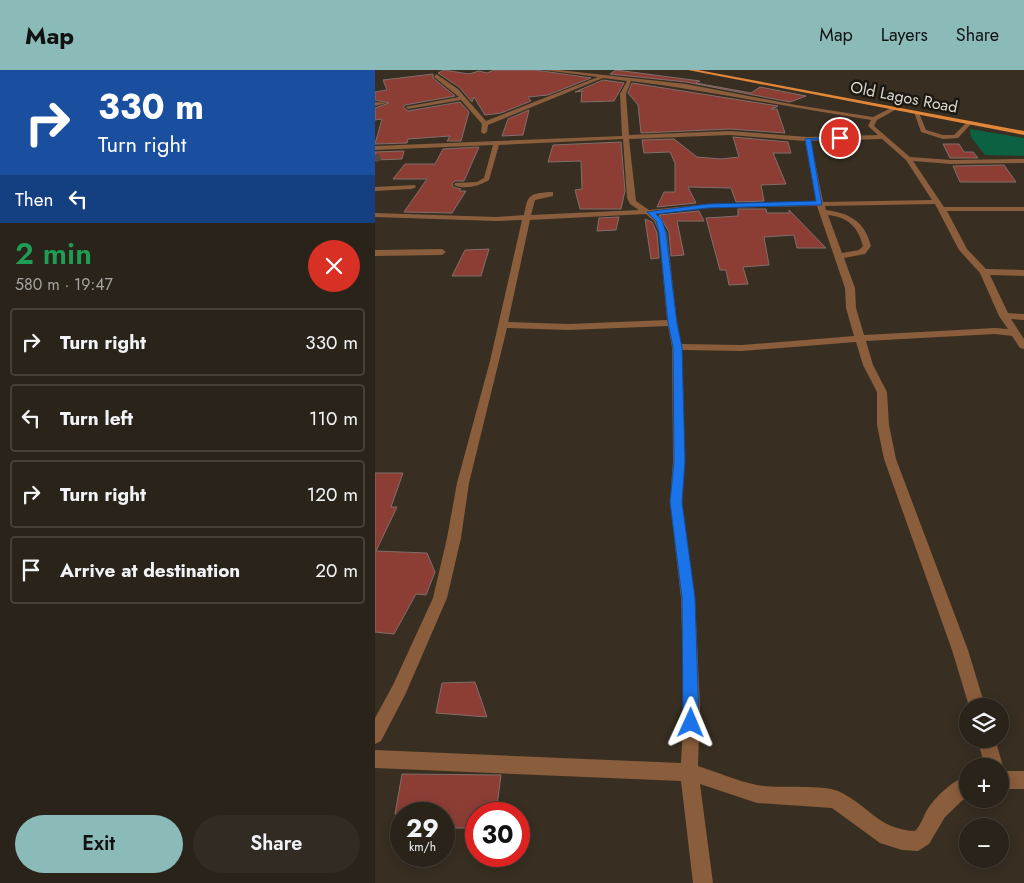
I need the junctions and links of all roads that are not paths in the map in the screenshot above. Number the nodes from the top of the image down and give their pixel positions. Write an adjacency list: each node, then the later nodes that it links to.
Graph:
1 (547, 70): 4 (street)
2 (690, 70): 12 (main road, Old Lagos Road)
3 (436, 76): 7 (street)
4 (603, 77): 5 (street); 16 (street)
5 (629, 81): 6 (street); 18 (street)
6 (721, 92): 8 (street); 14 (street)
7 (463, 98): 11 (street); 16 (street)
8 (726, 102)
9 (384, 103): 10 (street)
10 (375, 104)
11 (407, 108)
12 (893, 109): 13 (main road, Old Lagos Road); 14 (street)
13 (916, 113): 15 (main road, Old Lagos Road); 15 (street)
14 (874, 118): 19 (street)
15 (969, 123): 17 (main road, Old Lagos Road)
16 (485, 124): 21 (street)
17 (1024, 133)
18 (627, 137): 20 (street); 22 (street); 33 (street)
19 (884, 137): 20 (street); 24 (street)
20 (808, 139): 31 (street)
21 (483, 142): 22 (street); 23 (street)
22 (497, 142): 26 (street)
23 (375, 148)
24 (908, 159): 25 (street); 30 (street)
25 (1024, 161)
26 (458, 185)
27 (412, 187): 28 (street)
28 (375, 189)
29 (551, 194): 35 (street)
30 (940, 206): 31 (street); 32 (street); 39 (street)
31 (822, 208): 33 (street); 38 (street); 38 (street)
32 (1024, 209)
33 (651, 212): 35 (street); 43 (street)
34 (375, 215): 35 (street)
35 (527, 218): 44 (street)
36 (443, 252): 37 (street)
37 (375, 254)
38 (839, 256): 46 (street)
39 (984, 272): 40 (street); 41 (street)
40 (1024, 273)
41 (1004, 316): 42 (street); 45 (street)
42 (1024, 317)
43 (672, 323): 44 (street); 48 (street)
44 (502, 325): 50 (street)
45 (1015, 333): 46 (street); 47 (street)
46 (860, 338): 48 (street); 49 (street)
47 (1024, 346)
48 (677, 347): 52 (street)
49 (975, 698)
50 (375, 735)
51 (375, 759): 52 (street)
52 (689, 772): 55 (street); 56 (street)
53 (1009, 780): 54 (street)
54 (1024, 780)
55 (959, 791)
56 (703, 883)

